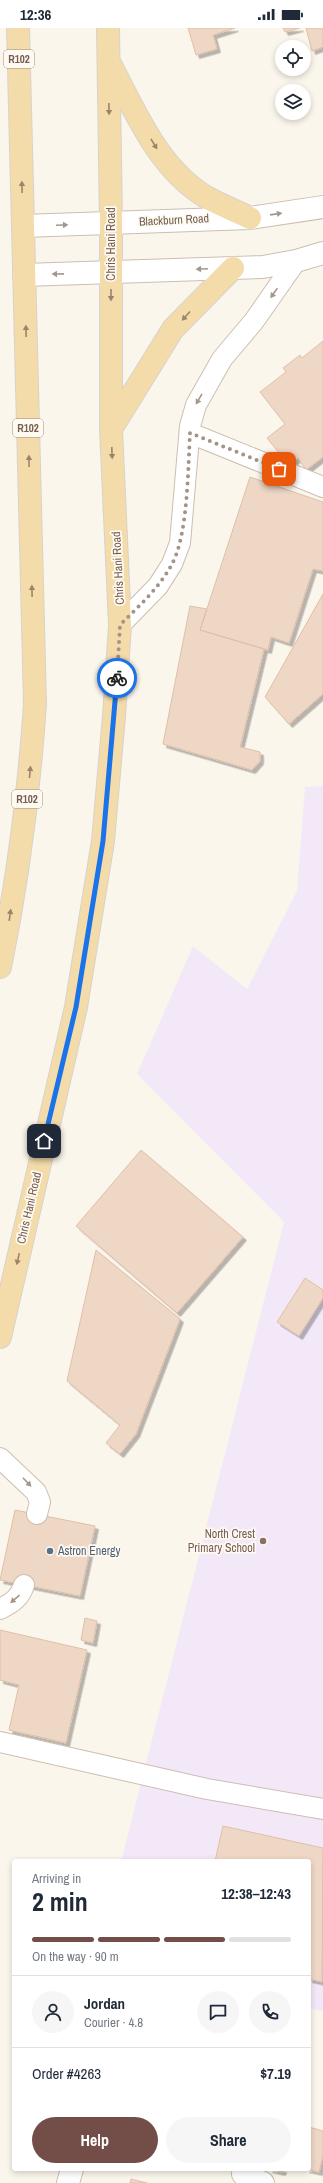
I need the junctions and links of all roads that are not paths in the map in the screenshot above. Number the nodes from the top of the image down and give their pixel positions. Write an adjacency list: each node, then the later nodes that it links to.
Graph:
1 (18, 28): 7 (main road, R102, one-way to 1)
2 (108, 28): 3 (main road, Chris Hani Road)
3 (108, 61): 5 (main road, one-way to 5); 6 (main road, Chris Hani Road, one-way to 6)
4 (323, 207): 5 (street, Blackburn Road, one-way to 4)
5 (250, 218): 6 (street, Blackburn Road)
6 (111, 223): 7 (street, Blackburn Road, one-way to 6); 11 (main road, Chris Hani Road)
7 (24, 226): 12 (main road, R102)
8 (323, 253): 9 (street)
9 (296, 261): 10 (street); 14 (lane, one-way to 14)
10 (233, 268): 11 (street, one-way to 11); 13 (main road, one-way to 13)
11 (111, 273): 12 (street, one-way to 12); 13 (main road, Chris Hani Road, one-way to 13)
12 (24, 275): 17 (main road, R102, one-way to 12)
13 (111, 429): 16 (main road, Chris Hani Road, one-way to 16)
14 (190, 433): 15 (lane); 16 (lane)
15 (323, 487)
16 (120, 625): 18 (main road, Chris Hani Road, one-way to 18)
17 (0, 967)
18 (0, 1337)
19 (0, 1458): 20 (lane, one-way to 20)
20 (37, 1514)
21 (24, 1585): 22 (lane, one-way to 22)
22 (0, 1609)
23 (0, 1742): 24 (lane)
24 (323, 1809)
25 (71, 2171): 27 (street)
26 (242, 2174): 28 (street)
27 (68, 2183)
28 (263, 2183)

